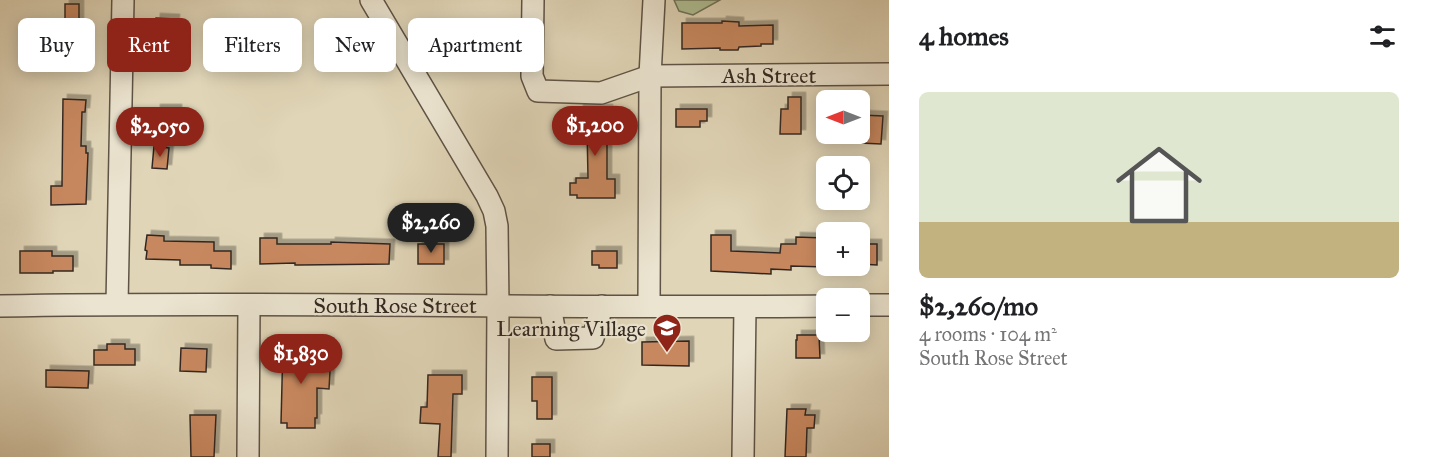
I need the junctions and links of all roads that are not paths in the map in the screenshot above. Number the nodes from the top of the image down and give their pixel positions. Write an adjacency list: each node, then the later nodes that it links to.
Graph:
1 (123, 0): 7 (street)
2 (371, 0): 12 (street)
3 (533, 0): 6 (street, Ash Street)
4 (654, 0): 6 (street)
5 (889, 74): 6 (street, Ash Street)
6 (650, 76): 15 (street)
7 (117, 304): 8 (street, South Rose Street); 11 (street, South Rose Street)
8 (249, 305): 12 (street, South Rose Street); 18 (street)
9 (870, 305): 10 (street)
10 (889, 305)
11 (0, 306)
12 (498, 306): 13 (street, South Rose Street); 19 (street)
13 (550, 306): 14 (street, South Rose Street); 14 (street)
14 (602, 306): 15 (street, South Rose Street)
15 (649, 306): 17 (street, South Rose Street)
16 (816, 306): 17 (street, South Rose Street)
17 (745, 307): 20 (street)
18 (248, 457)
19 (497, 457)
20 (742, 457)

